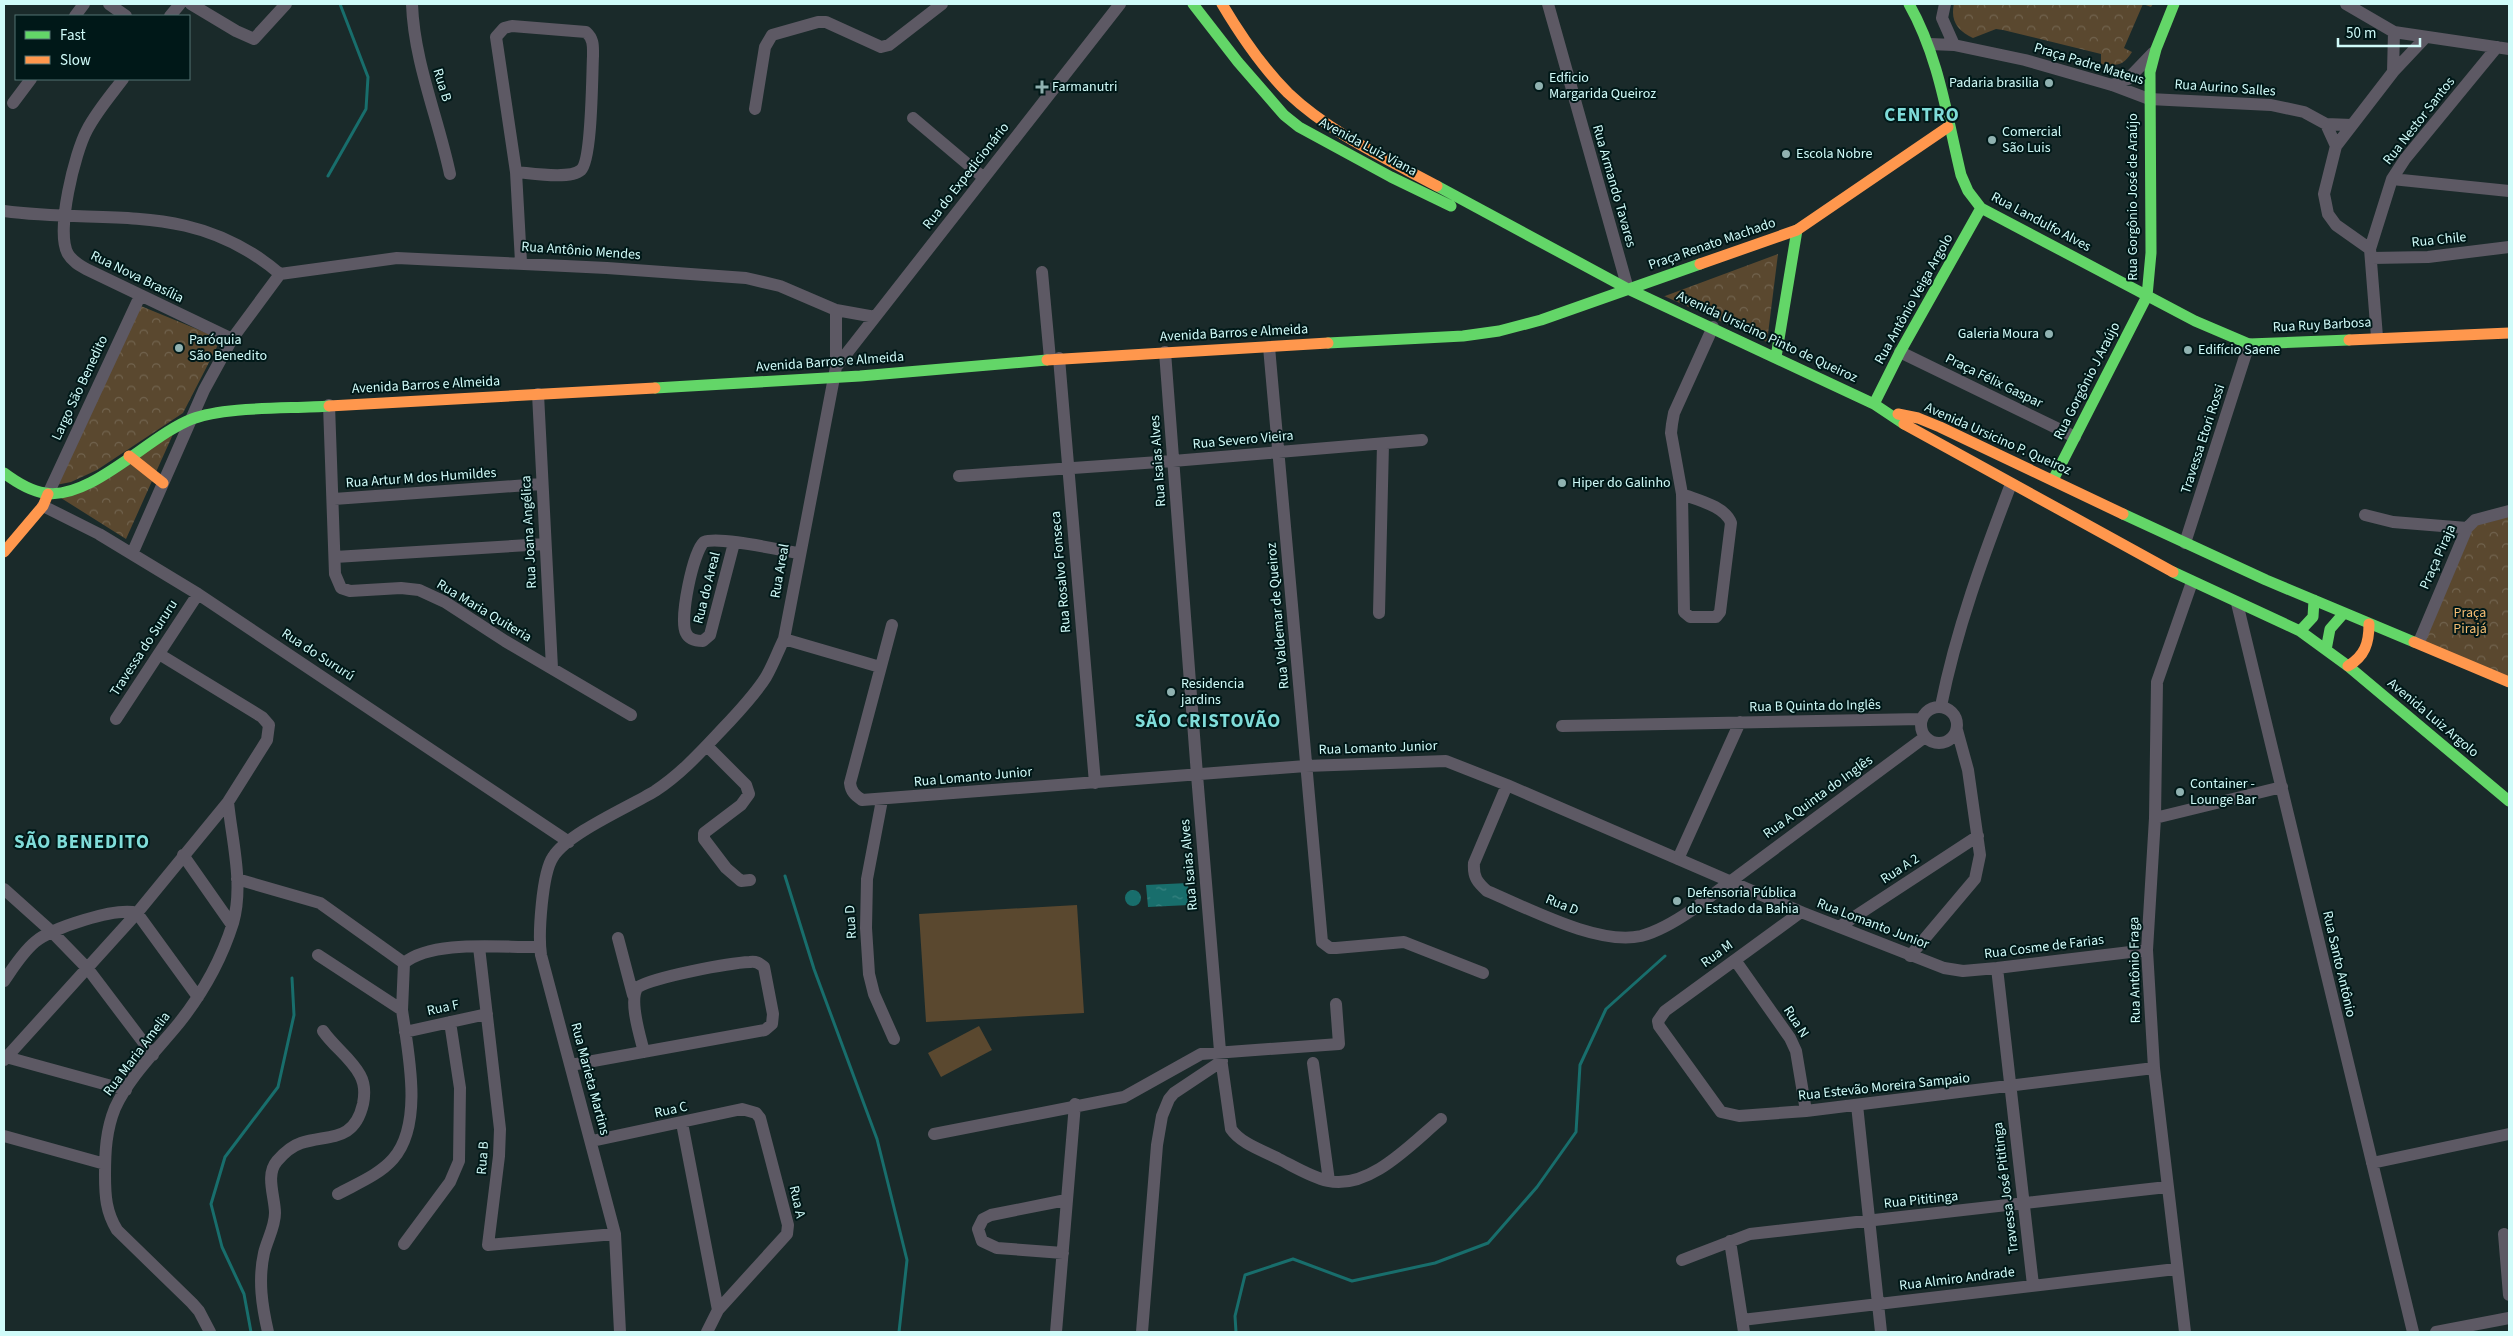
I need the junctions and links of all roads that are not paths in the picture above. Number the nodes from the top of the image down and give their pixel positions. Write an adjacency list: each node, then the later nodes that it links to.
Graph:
1 (84, 4): 16 (street)
2 (109, 4): 17 (street)
3 (180, 4): 18 (street)
4 (191, 4): 5 (street)
5 (286, 4)
6 (412, 4): 40 (street, Rua B)
7 (942, 4): 31 (street)
8 (1120, 4): 41 (street, Rua do Expedicionário)
9 (1193, 4): 36 (street, Avenida Luiz Viana)
10 (1222, 4): 32 (street, Avenida Luiz Viana)
11 (1548, 4): 54 (street, Rua Armando Tavares)
12 (1909, 4): 21 (street, Rua Landulfo Alves)
13 (1945, 4): 22 (street)
14 (2174, 4): 24 (street, Praça Padre Mateus)
15 (2346, 4): 19 (street)
16 (76, 15)
17 (125, 15)
18 (171, 15)
19 (2394, 32): 20 (street); 25 (street)
20 (2425, 38): 23 (street); 25 (street)
21 (1930, 44): 22 (street, Praça Padre Mateus); 37 (street, Rua Landulfo Alves)
22 (1954, 45): 28 (street, Praça Padre Mateus)
23 (2503, 48): 42 (street, Rua Nestor Santos)
24 (2156, 50): 28 (street); 29 (street, Praça Padre Mateus)
25 (2393, 72): 35 (street)
26 (30, 80): 30 (street)
27 (122, 80): 46 (street, Rua Nova Brasília)
28 (2112, 85): 29 (street, Praça Padre Mateus)
29 (2148, 98): 34 (street, Rua Aurino Salles); 56 (street, Rua Gorgônio José de Araújo)
30 (13, 103)
31 (755, 110)
32 (1311, 111): 36 (street); 50 (street, Avenida Luiz Viana)
33 (913, 118): 41 (street)
34 (2326, 124): 35 (street, Rua Aurino Salles); 38 (street)
35 (2352, 126): 38 (street)
36 (1299, 127): 50 (street, Avenida Luiz Viana)
37 (1948, 127): 44 (street, Rua Landulfo Alves); 47 (street)
38 (2336, 146): 49 (street)
39 (516, 172): 39 (street); 51 (street)
40 (450, 174)
41 (984, 178): 58 (street, Rua do Expedicionário)
42 (2392, 179): 43 (street); 49 (street, Rua Nestor Santos)
43 (2509, 192)
44 (1981, 208): 56 (street, Rua Landulfo Alves); 66 (street, Rua Antônio Veiga Argolo)
45 (4, 211): 46 (street)
46 (65, 217): 53 (street); 55 (street, Rua Nova Brasília)
47 (1797, 230): 54 (street, Praça Renato Machado); 67 (street, Praça Renato Machado)
48 (2509, 247): 49 (street, Rua Chile)
49 (2371, 254): 61 (street)
50 (1572, 260): 54 (street, Avenida Luiz Viana)
51 (521, 262): 53 (street, Rua Antônio Mendes); 57 (street, Rua Antônio Mendes)
52 (1042, 272): 68 (street, Rua Rosalvo Fonseca)
53 (280, 274): 62 (street)
54 (1628, 289): 59 (street, Avenida Ursicino Pinto de Queiroz); 64 (street, Avenida Barros e Almeida)
55 (140, 296): 62 (street, Rua Nova Brasília); 90 (street, Largo São Benedito)
56 (2147, 296): 63 (street, Rua Ruy Barbosa); 75 (street, Rua Gorgônio J Araújo)
57 (836, 310): 58 (street, Rua Antônio Mendes); 69 (street)
58 (875, 317): 69 (street, Rua do Expedicionário)
59 (1713, 327): 67 (street, Avenida Ursicino Pinto de Queiroz); 88 (street)
60 (2509, 334): 61 (street, Rua Ruy Barbosa)
61 (2377, 337): 63 (street, Rua Ruy Barbosa)
62 (232, 339): 74 (street)
63 (2249, 344): 95 (street, Travessa Etori Rossi)
64 (1269, 347): 65 (street, Avenida Barros e Almeida); 78 (street, Rua Valdemar de Queiroz)
65 (1165, 352): 68 (street, Avenida Barros e Almeida); 80 (street, Rua Isaias Alves)
66 (1900, 352): 71 (street, Rua Antônio Veiga Argolo); 75 (street, Praça Félix Gaspar)
67 (1776, 357): 71 (street, Avenida Ursicino Pinto de Queiroz)
68 (1054, 359): 69 (street, Avenida Barros e Almeida); 81 (street, Rua Rosalvo Fonseca)
69 (835, 373): 70 (street, Avenida Barros e Almeida); 98 (street, Rua Areal)
70 (538, 394): 72 (street, Avenida Barros e Almeida); 86 (street, Rua Joana Angélica)
71 (1874, 404): 73 (street, Avenida Ursicino Pinto de Queiroz)
72 (329, 405): 74 (street, Avenida Barros e Almeida); 89 (street, Rua Maria Quiteria)
73 (1892, 414): 84 (street, Avenida Ursicino P. Queiroz); 87 (street, Avenida Ursicino P. Queiroz)
74 (190, 418): 79 (street, Avenida Barros e Almeida); 85 (street)
75 (2075, 437): 84 (street, Rua Gorgônio J Araújo)
76 (1422, 440): 77 (street, Rua Severo Vieira)
77 (1383, 444): 78 (street, Rua Severo Vieira); 105 (street)
78 (1279, 452): 80 (street, Rua Severo Vieira); 128 (street, Rua Valdemar de Queiroz)
79 (129, 456): 85 (street); 90 (street, Avenida Barros e Almeida)
80 (1173, 461): 81 (street, Rua Severo Vieira); 129 (street, Rua Isaias Alves)
81 (1066, 467): 83 (street, Rua Severo Vieira); 130 (street, Rua Rosalvo Fonseca)
82 (4, 473): 90 (street)
83 (959, 476)
84 (2053, 480): 95 (street, Avenida Ursicino P. Queiroz)
85 (163, 483): 99 (street)
86 (541, 484): 89 (street, Rua Artur M dos Humildes); 96 (street, Rua Joana Angélica)
87 (2011, 484): 101 (street, Avenida Ursicino P. Queiroz); 119 (street)
88 (1682, 494): 88 (street)
89 (334, 499): 100 (street, Rua Maria Quiteria)
90 (45, 500): 97 (street); 99 (street, Rua do Sururú)
91 (2509, 511): 93 (street, Praça Piraja)
92 (2365, 515): 93 (street)
93 (2467, 528): 111 (street, Praça Piraja)
94 (734, 543): 94 (street, Rua do Areal); 98 (street, Rua do Areal)
95 (2185, 543): 103 (street, Avenida Ursicino P. Queiroz)
96 (545, 544): 100 (street); 117 (street, Rua Joana Angélica)
97 (4, 552)
98 (798, 553): 110 (street, Rua Areal)
99 (132, 554): 102 (street, Rua do Sururú)
100 (335, 557): 117 (street, Rua Maria Quiteria)
101 (2192, 582): 104 (street, Avenida Ursicino P. Queiroz); 136 (street, Rua Antônio Fraga)
102 (198, 594): 113 (street, Travessa do Sururu); 138 (street, Rua do Sururú)
103 (2314, 600): 106 (street, Avenida Ursicino P. Queiroz); 109 (street)
104 (2237, 603): 109 (street, Avenida Ursicino P. Queiroz); 132 (street, Rua Santo Antônio)
105 (1379, 613)
106 (2344, 613): 107 (street, Avenida Ursicino P. Queiroz); 112 (street)
107 (2369, 624): 111 (street, Avenida Ursicino P. Queiroz); 115 (street)
108 (892, 625): 116 (street)
109 (2300, 631): 112 (street, Avenida Ursicino P. Queiroz)
110 (784, 639): 116 (street); 127 (street, Rua Areal)
111 (2419, 642): 118 (street, Avenida Ursicino P. Queiroz)
112 (2326, 650): 114 (street, Avenida Ursicino P. Queiroz)
113 (159, 654): 121 (street, Travessa do Sururu); 135 (street)
114 (2338, 659): 115 (street, Avenida Luiz Argolo)
115 (2348, 666): 134 (street, Avenida Luiz Argolo)
116 (880, 667): 133 (street, Rua Lomanto Junior)
117 (552, 668): 120 (street, Rua Maria Quiteria)
118 (2509, 682)
119 (1941, 706): 122 (street); 125 (street)
120 (631, 716)
121 (116, 719)
122 (1921, 719): 123 (street, Rua B Quinta do Inglês); 126 (street)
123 (1740, 722): 124 (street); 140 (street, Rua B Quinta do Inglês)
124 (1562, 726)
125 (1957, 730): 126 (street); 137 (street)
126 (1926, 737): 143 (street, Rua A Quinta do Inglês)
127 (707, 746): 138 (street, Rua Areal); 142 (street)
128 (1306, 766): 129 (street, Rua Lomanto Junior); 131 (street, Rua Lomanto Junior); 161 (street, Rua Valdemar de Queiroz)
129 (1197, 775): 130 (street, Rua Lomanto Junior); 175 (street, Rua Isaias Alves)
130 (1096, 783): 133 (street, Rua Lomanto Junior)
131 (1506, 785): 140 (street, Rua Lomanto Junior); 143 (street, Rua D)
132 (2282, 787): 136 (street); 192 (street, Rua Santo Antônio)
133 (882, 800): 172 (street, Rua D)
134 (2509, 801)
135 (228, 802): 139 (street); 141 (street, Rua Maria Amelia)
136 (2155, 818): 153 (street, Rua Antônio Fraga)
137 (1978, 836): 148 (street, Rua A 2); 155 (street)
138 (569, 842): 152 (street, Rua Marieta Martins)
139 (183, 855): 146 (street); 147 (street)
140 (1678, 859): 143 (street, Rua Lomanto Junior)
141 (237, 879): 147 (street, Rua Maria Amelia); 157 (street)
142 (750, 880)
143 (1729, 881): 145 (street, Rua Lomanto Junior)
144 (4, 889): 149 (street)
145 (1801, 912): 148 (street, Rua Lomanto Junior); 156 (street, Rua M)
146 (137, 913): 149 (street); 160 (street); 164 (street)
147 (232, 925): 164 (street, Rua Maria Amelia)
148 (1839, 927): 155 (street, Rua Lomanto Junior)
149 (52, 932): 160 (street); 162 (street)
150 (618, 938): 163 (street)
151 (479, 947): 152 (street); 157 (street); 167 (street, Rua B)
152 (540, 947): 178 (street, Rua Marieta Martins)
153 (2147, 950): 159 (street, Rua Cosme de Farias); 179 (street, Rua Antônio Fraga)
154 (318, 955): 166 (street)
155 (1910, 956): 158 (street, Rua Lomanto Junior)
156 (1735, 960): 169 (street, Rua M); 184 (street, Rua N)
157 (404, 963): 166 (street)
158 (1944, 968): 159 (street, Rua Cosme de Farias)
159 (1996, 968): 180 (street, Travessa José Pititinga)
160 (88, 969): 174 (street); 176 (street)
161 (1483, 973)
162 (4, 981)
163 (633, 995): 173 (street); 173 (street)
164 (198, 997): 174 (street, Rua Maria Amelia)
165 (1336, 1004): 175 (street)
166 (402, 1010): 171 (street)
167 (487, 1014): 168 (street, Rua F); 200 (street, Rua B)
168 (450, 1022): 171 (street, Rua F); 203 (street)
169 (1659, 1026): 184 (street, Rua Estevão Moreira Sampaio)
170 (323, 1031): 214 (street)
171 (405, 1032): 196 (street)
172 (894, 1039)
173 (644, 1052): 178 (street)
174 (153, 1055): 181 (street, Rua Maria Amelia)
175 (1221, 1056): 182 (street); 194 (street, Rua Isaias Alves); 218 (street)
176 (5, 1058): 181 (street)
177 (1313, 1063): 194 (street)
178 (571, 1065): 191 (street, Rua Marieta Martins)
179 (2154, 1068): 180 (street, Rua Estevão Moreira Sampaio); 195 (street, Rua Antônio Fraga)
180 (2009, 1088): 183 (street, Rua Estevão Moreira Sampaio); 198 (street, Travessa José Pititinga)
181 (126, 1090): 193 (street, Rua Maria Amelia)
182 (1075, 1104): 188 (street); 197 (street)
183 (1857, 1105): 184 (street, Rua Estevão Moreira Sampaio); 199 (street)
184 (1806, 1111)
185 (756, 1113): 187 (street, Rua C); 210 (street, Rua A)
186 (1441, 1119): 194 (street, Rua Isaias Alves)
187 (682, 1123): 191 (street, Rua C); 210 (street)
188 (934, 1134)
189 (2509, 1134): 192 (street)
190 (4, 1136): 193 (street)
191 (592, 1141): 200 (street, Rua Marieta Martins)
192 (2372, 1163): 221 (street, Rua Santo Antônio)
193 (105, 1164): 213 (street, Rua Maria Amelia)
194 (1329, 1181)
195 (2167, 1187): 198 (street, Rua Pititinga); 206 (street, Rua Antônio Fraga)
196 (338, 1194)
197 (1066, 1200): 204 (street); 204 (street)
198 (2023, 1205): 199 (street, Rua Pititinga); 207 (street, Travessa José Pititinga)
199 (1868, 1221): 202 (street, Rua Pititinga); 209 (street)
200 (615, 1234): 215 (street, Rua Marieta Martins)
201 (2504, 1234): 208 (street)
202 (1730, 1241): 205 (street, Rua Pititinga); 212 (street)
203 (404, 1244)
204 (1063, 1253): 217 (street)
205 (1682, 1260)
206 (2176, 1269): 207 (street, Rua Almiro Andrade); 220 (street, Rua Antônio Fraga)
207 (2033, 1285): 209 (street, Rua Almiro Andrade)
208 (2509, 1295)
209 (1877, 1304): 212 (street, Rua Almiro Andrade); 219 (street)
210 (718, 1310): 216 (street, Rua A)
211 (2509, 1318): 222 (street)
212 (1743, 1326)
213 (210, 1332)
214 (268, 1332)
215 (620, 1332)
216 (708, 1332)
217 (1056, 1332)
218 (1142, 1332)
219 (1881, 1332)
220 (2185, 1332)
221 (2413, 1332)
222 (2436, 1332)

